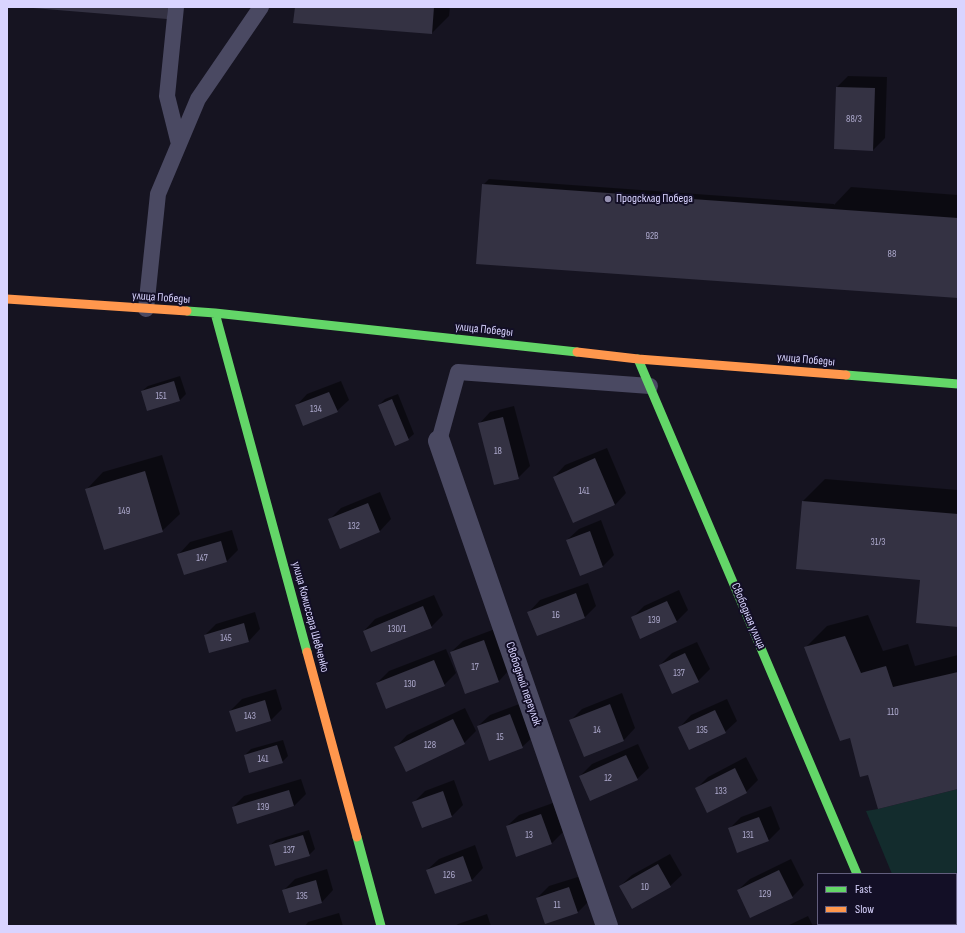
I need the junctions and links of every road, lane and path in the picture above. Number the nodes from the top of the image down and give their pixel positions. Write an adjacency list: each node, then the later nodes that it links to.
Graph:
1 (176, 7): 3 (lane)
2 (261, 7): 3 (lane)
3 (179, 144): 5 (lane)
4 (7, 299): 5 (street, улица Победы)
5 (146, 309): 6 (street, улица Победы)
6 (215, 314): 7 (street, улица Победы); 12 (street, улица Комиссара Шевченко)
7 (638, 359): 8 (street, улица Победы); 9 (street, Свободная улица)
8 (958, 384)
9 (650, 386): 10 (lane); 11 (street, Свободная улица)
10 (439, 441): 13 (street, Свободный переулок)
11 (858, 873)
12 (381, 926)
13 (607, 926)

